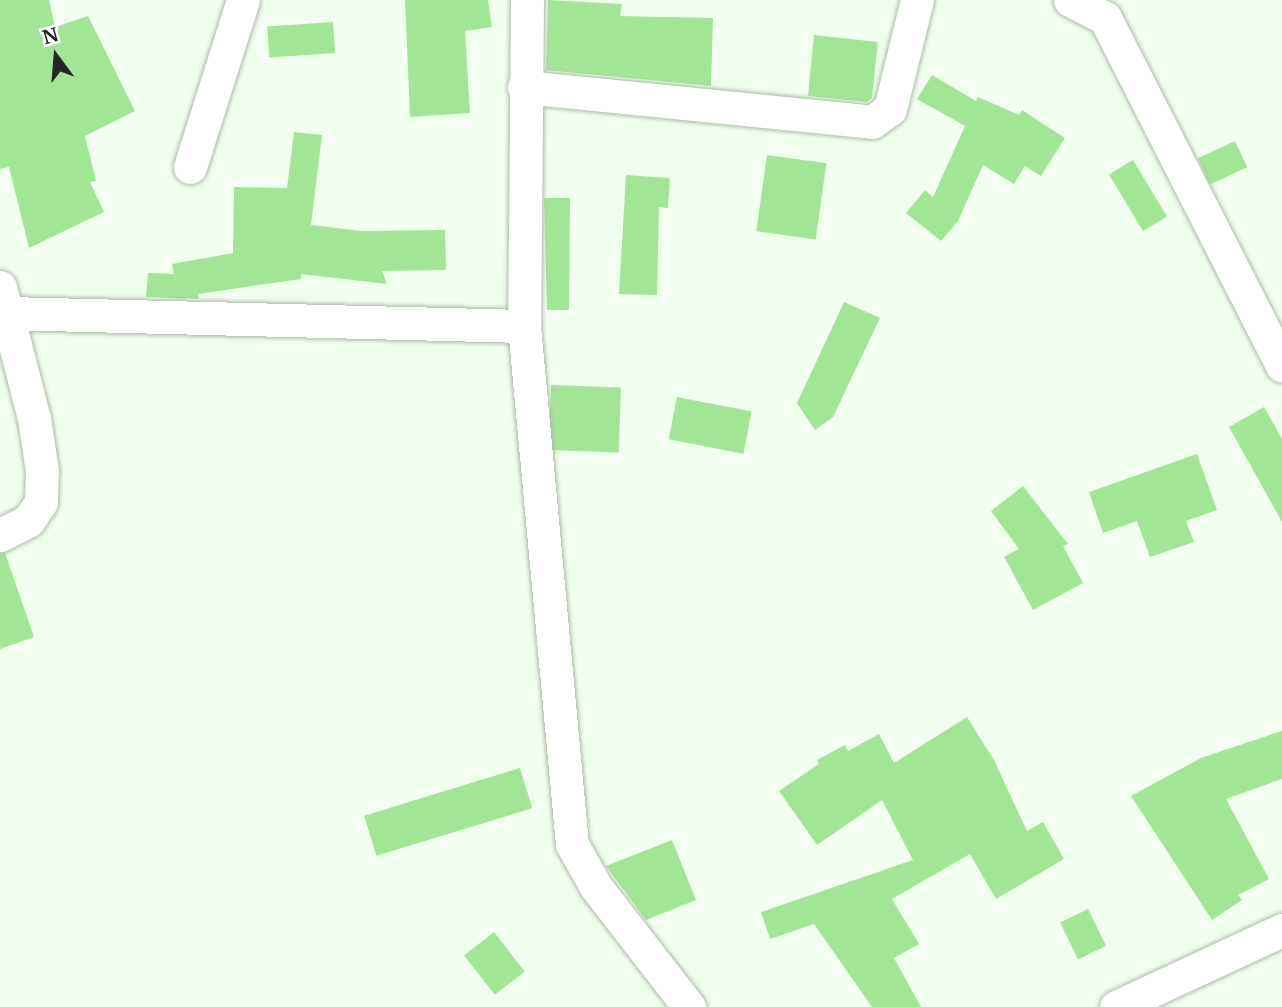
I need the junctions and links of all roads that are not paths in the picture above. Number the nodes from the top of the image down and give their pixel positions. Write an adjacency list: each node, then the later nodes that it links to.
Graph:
1 (243, 0): 6 (street)
2 (527, 0): 5 (street)
3 (917, 0): 5 (street)
4 (1070, 0): 9 (street)
5 (524, 87): 8 (street)
6 (190, 167)
7 (3, 300): 8 (street); 10 (street)
8 (524, 326): 12 (street)
9 (1282, 365)
10 (0, 535)
11 (1282, 930): 13 (street)
12 (689, 1007)
13 (1116, 1007)

